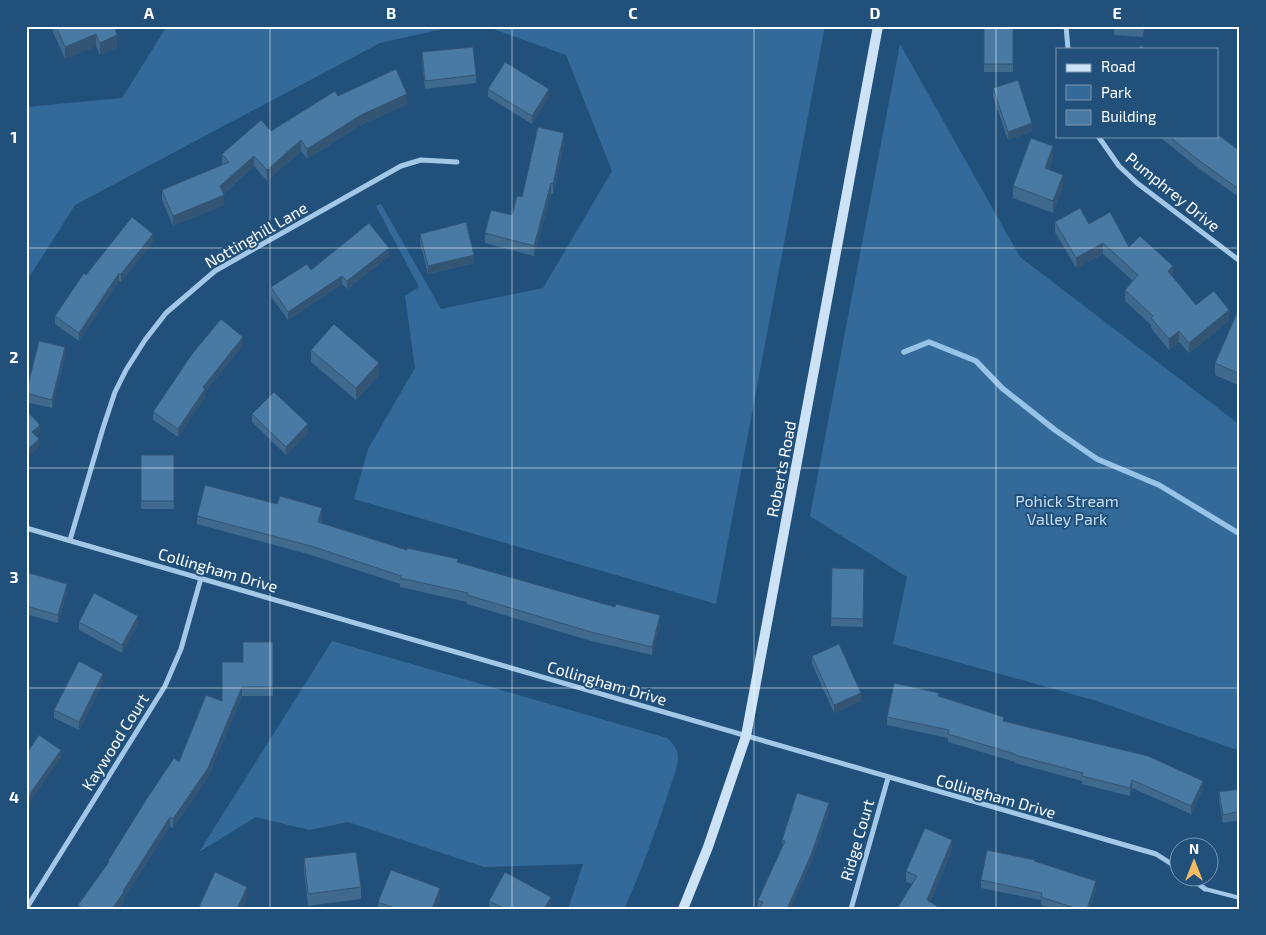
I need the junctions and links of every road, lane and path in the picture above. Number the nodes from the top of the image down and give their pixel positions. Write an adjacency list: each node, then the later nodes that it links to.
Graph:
1 (878, 26): 10 (main road, Roberts Road)
2 (1066, 26): 3 (street)
3 (1068, 48)
4 (1099, 138): 6 (street, Pumphrey Drive)
5 (457, 162): 8 (street, Nottinghill Lane)
6 (1240, 261)
7 (26, 528): 8 (street, Collingham Drive)
8 (70, 540): 9 (street, Collingham Drive)
9 (201, 578): 10 (street, Collingham Drive); 15 (street, Kaywood Court)
10 (746, 736): 11 (street, Collingham Drive); 16 (main road, Roberts Road)
11 (888, 778): 12 (street, Collingham Drive); 17 (street, Ridge Court)
12 (1168, 862)
13 (1205, 889): 14 (lane)
14 (1240, 898)
15 (26, 909)
16 (683, 909)
17 (850, 909)

